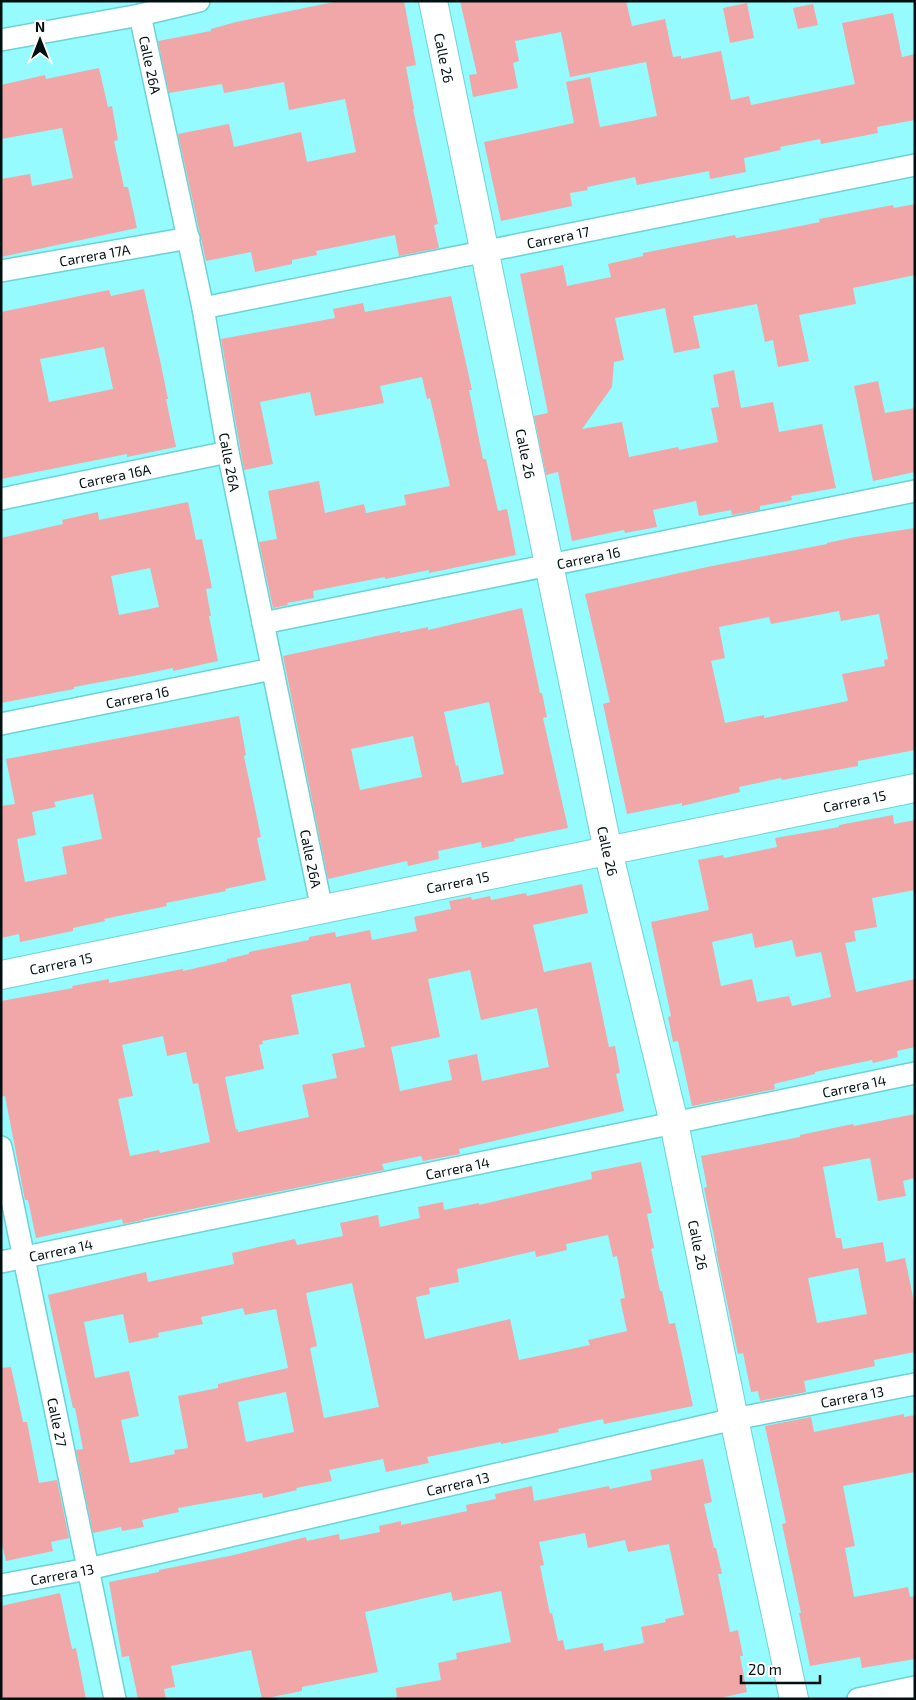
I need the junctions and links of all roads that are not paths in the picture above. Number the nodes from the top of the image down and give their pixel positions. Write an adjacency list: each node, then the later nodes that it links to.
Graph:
1 (199, 1): 3 (street)
2 (433, 1): 7 (street, Calle 26)
3 (140, 15): 4 (street); 6 (street, Calle 26A)
4 (1, 40)
5 (915, 165): 7 (street, Carrera 17)
6 (189, 238): 8 (street, Carrera 17A); 9 (street, Calle 26A)
7 (485, 252): 9 (street, Carrera 17); 13 (street, Calle 26)
8 (1, 272)
9 (203, 308): 10 (street, Calle 26A)
10 (228, 452): 12 (street, Carrera 16A); 14 (street, Calle 26A)
11 (915, 491): 13 (street, Carrera 16)
12 (1, 499)
13 (549, 565): 14 (street, Carrera 16); 18 (street, Calle 26)
14 (263, 623): 15 (street, Calle 26A)
15 (272, 669): 16 (street, Carrera 16); 19 (street, Calle 26A)
16 (1, 724)
17 (915, 788): 18 (street, Carrera 15)
18 (608, 851): 19 (street, Carrera 15); 22 (street, Calle 26)
19 (322, 910): 20 (street, Carrera 15)
20 (1, 975)
21 (915, 1073): 22 (street, Carrera 14)
22 (674, 1123): 24 (street, Carrera 14); 27 (street, Calle 26)
23 (1, 1147): 24 (street, Calle 27)
24 (24, 1257): 25 (street, Carrera 14); 28 (street, Calle 27)
25 (1, 1262)
26 (915, 1384): 27 (street, Carrera 13)
27 (734, 1419): 28 (street, Carrera 13); 32 (street, Calle 26)
28 (88, 1569): 29 (street, Carrera 13); 31 (street, Calle 27)
29 (1, 1585)
30 (915, 1687): 33 (street)
31 (115, 1699)
32 (794, 1699)
33 (858, 1699)

